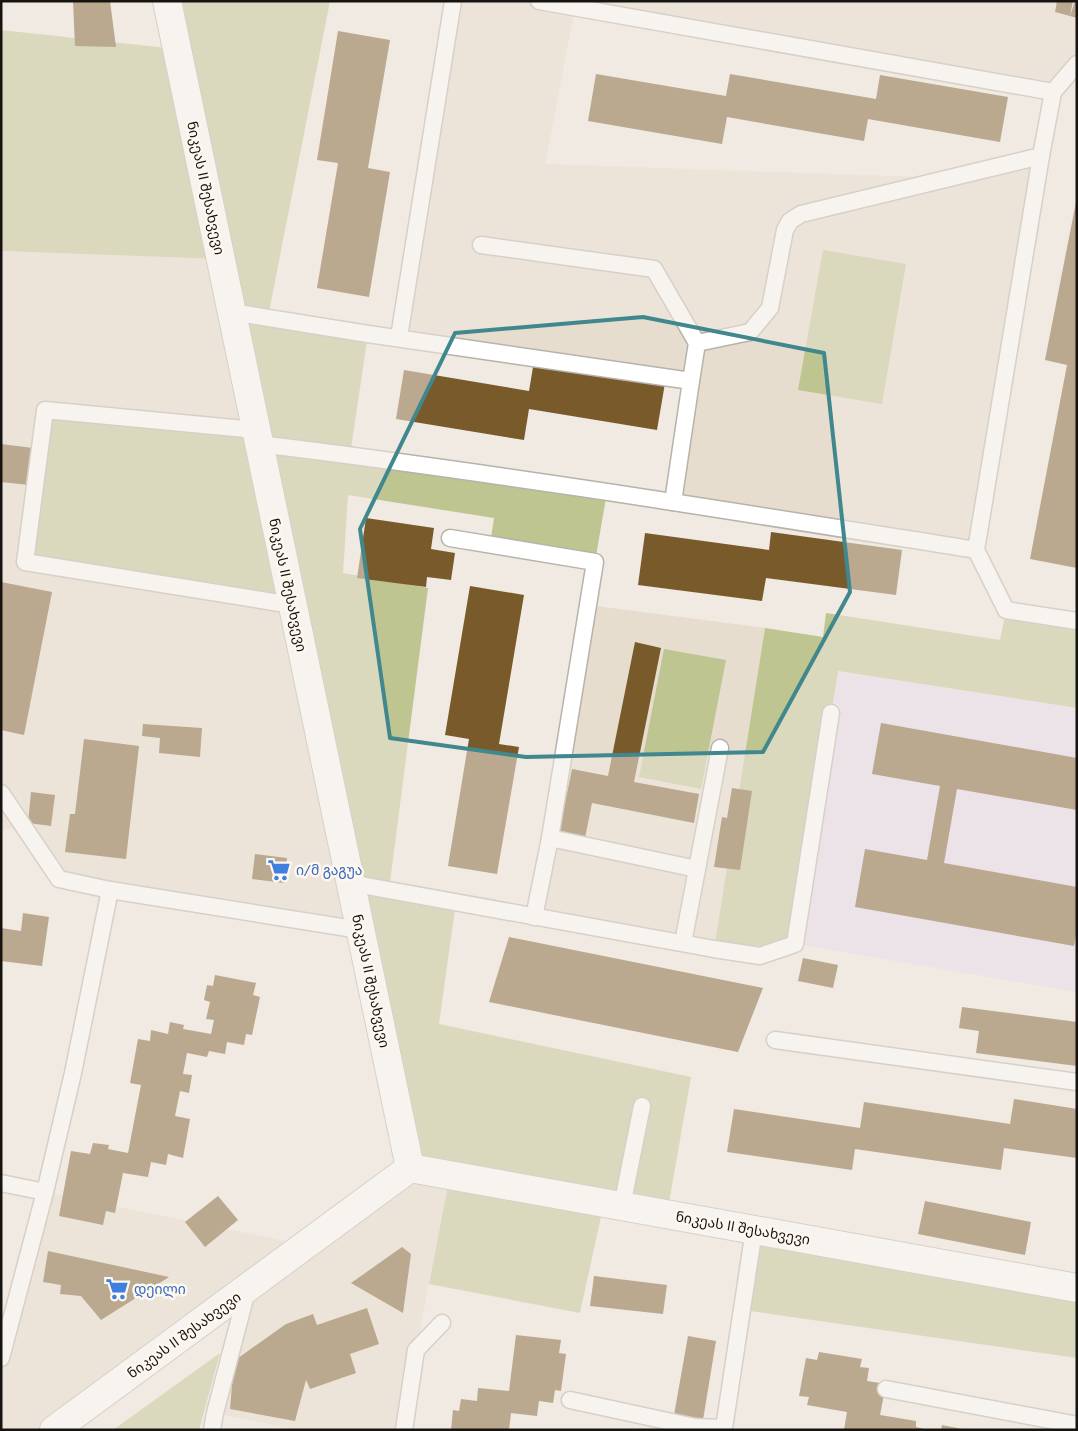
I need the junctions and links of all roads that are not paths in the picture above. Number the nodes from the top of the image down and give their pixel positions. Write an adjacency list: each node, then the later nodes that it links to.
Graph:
1 (167, 1): 8 (street, ნიკეას II შესახვევი)
2 (453, 1): 9 (lane)
3 (539, 1): 5 (lane)
4 (1077, 64): 5 (lane)
5 (1054, 92): 6 (lane)
6 (1041, 156): 10 (lane); 15 (lane)
7 (481, 245): 10 (lane)
8 (232, 312): 9 (lane); 12 (street, ნიკეას II შესახვევი)
9 (399, 337): 11 (lane)
10 (697, 343): 11 (lane)
11 (692, 380): 13 (lane)
12 (258, 437): 13 (lane); 16 (street, ნიკეას II შესახვევი); 16 (lane)
13 (673, 502): 15 (lane)
14 (450, 538): 21 (lane)
15 (976, 550): 17 (lane)
16 (292, 605): 23 (street, ნიკეას II შესახვევი)
17 (1077, 621)
18 (831, 713): 27 (lane)
19 (720, 748): 22 (lane)
20 (1, 793): 24 (lane)
21 (550, 838): 22 (lane); 25 (lane)
22 (697, 869): 27 (lane)
23 (350, 883): 25 (lane); 26 (street, ნიკეას II შესახვევი)
24 (110, 890): 26 (lane); 33 (lane)
25 (534, 916): 27 (lane)
26 (360, 930): 31 (street, ნიკეას II შესახვევი)
27 (683, 943)
28 (775, 1040): 29 (lane)
29 (1077, 1082)
30 (642, 1106): 34 (lane)
31 (410, 1168): 34 (street, ნიკეას II შესახვევი); 36 (street, ნიკეას II შესახვევი)
32 (1, 1182): 33 (lane)
33 (45, 1192): 39 (lane)
34 (622, 1206): 35 (street, ნიკეას II შესახვევი)
35 (754, 1230): 37 (street, ნიკეას II შესახვევი); 44 (lane)
36 (248, 1287): 45 (street, ნიკეას II შესახვევი); 46 (lane)
37 (1077, 1288)
38 (442, 1323): 47 (lane)
39 (1, 1358)
40 (886, 1388): 42 (lane)
41 (570, 1400): 43 (lane)
42 (1077, 1425)
43 (693, 1428): 44 (lane)
44 (724, 1429)
45 (54, 1430)
46 (212, 1430)
47 (404, 1430)

